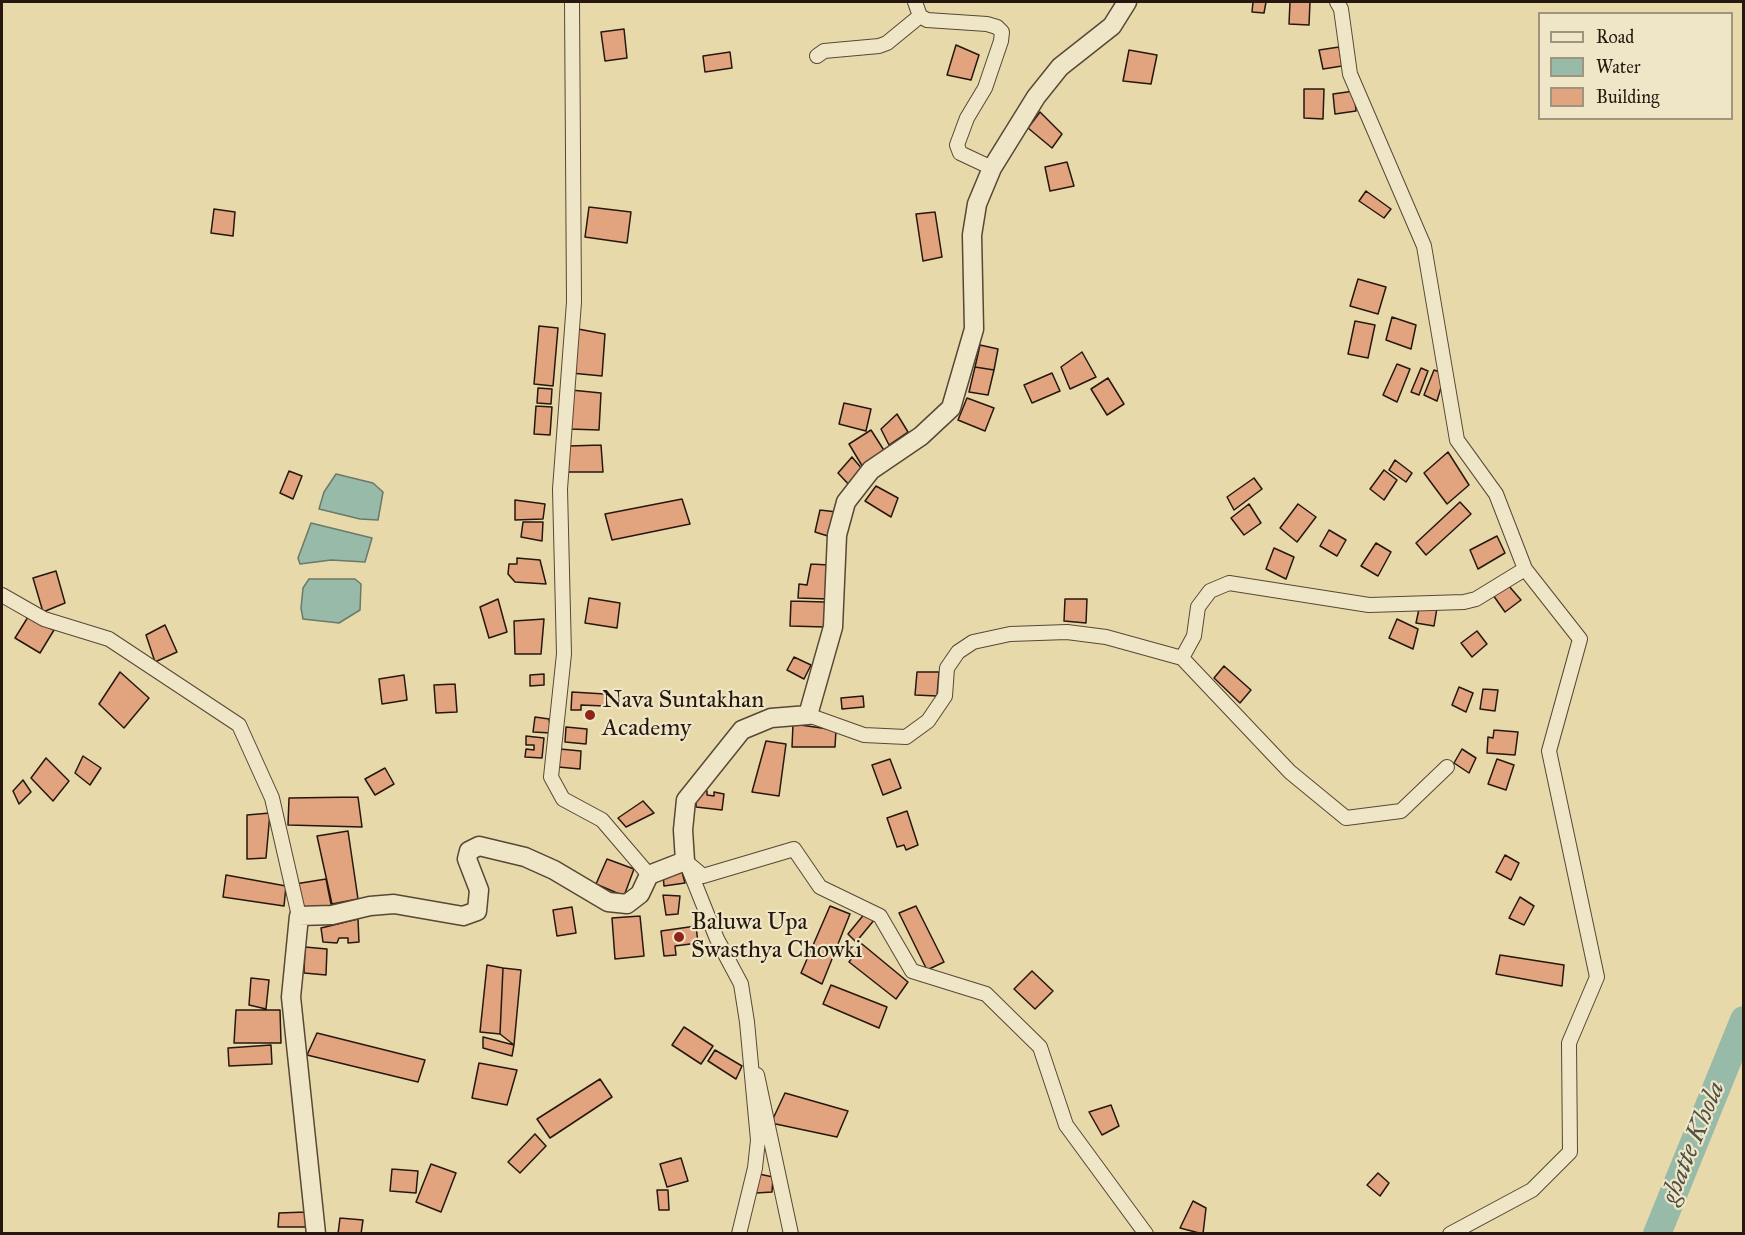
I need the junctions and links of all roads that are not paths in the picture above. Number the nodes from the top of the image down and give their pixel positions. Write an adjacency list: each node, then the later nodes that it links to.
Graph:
1 (572, 2): 14 (street)
2 (915, 2): 5 (street)
3 (1127, 2): 7 (street)
4 (1337, 2): 8 (street)
5 (920, 16): 6 (street); 7 (street)
6 (817, 56)
7 (992, 168): 11 (street)
8 (1525, 568): 10 (street); 21 (street)
9 (2, 595): 15 (street)
10 (1182, 658): 11 (street); 12 (street)
11 (808, 715): 13 (street)
12 (1447, 767)
13 (685, 861): 14 (street); 16 (street); 20 (street)
14 (649, 875): 15 (street)
15 (299, 916): 17 (street)
16 (749, 1056): 18 (street); 19 (street)
17 (316, 1233)
18 (739, 1233)
19 (791, 1233)
20 (1146, 1233)
21 (1450, 1233)

